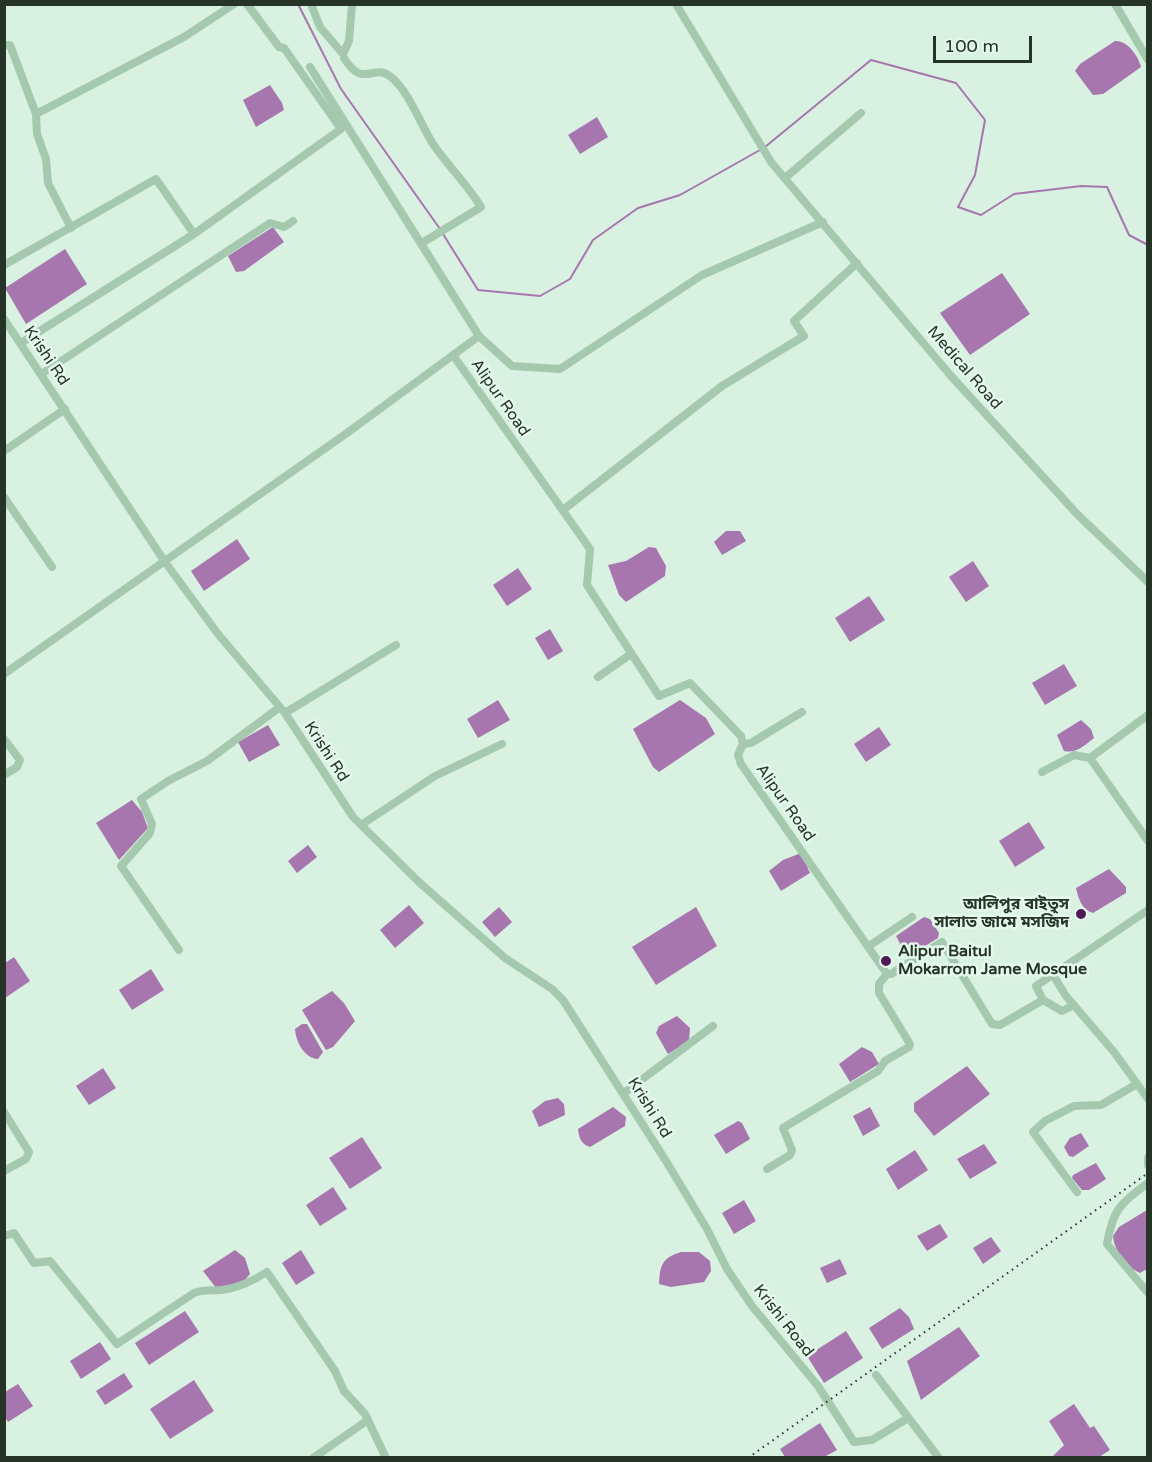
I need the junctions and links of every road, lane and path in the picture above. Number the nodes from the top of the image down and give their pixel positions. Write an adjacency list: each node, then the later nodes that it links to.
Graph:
1 (234, 4): 12 (street)
2 (247, 4): 17 (street)
3 (311, 4): 4 (street)
4 (352, 4)
5 (676, 4): 13 (street, Medical Road)
6 (1115, 4): 9 (street)
7 (4, 45): 12 (street)
8 (344, 58): 18 (street)
9 (1148, 60)
10 (310, 67): 18 (street)
11 (861, 112): 13 (street)
12 (36, 114): 16 (street)
13 (785, 178): 15 (street, Medical Road)
14 (293, 221): 25 (street)
15 (823, 222): 19 (street, Medical Road); 22 (street)
16 (71, 228): 17 (street); 20 (street)
17 (194, 234): 23 (street)
18 (422, 243): 22 (street)
19 (857, 263): 29 (street); 32 (street, Medical Road)
20 (4, 265)
21 (4, 319): 23 (street, Krishi Rd)
22 (479, 336): 24 (street)
23 (21, 343): 25 (street, Krishi Rd)
24 (453, 355): 29 (street, Alipur Road); 30 (street)
25 (43, 373): 26 (street, Krishi Rd)
26 (65, 409): 27 (street); 30 (street, Krishi Rd)
27 (4, 451)
28 (4, 497): 31 (street)
29 (563, 510): 34 (street, Alipur Road)
30 (165, 562): 35 (street); 37 (street, Krishi Rd)
31 (52, 567)
32 (1148, 582)
33 (396, 645): 37 (street)
34 (632, 654): 36 (street); 42 (street, Alipur Road)
35 (4, 674)
36 (598, 677)
37 (282, 710): 46 (street, Krishi Rd); 51 (street)
38 (802, 712): 42 (street)
39 (1148, 715): 43 (street)
40 (4, 739): 45 (street)
41 (502, 744): 46 (street)
42 (743, 744): 50 (street, Alipur Road)
43 (1090, 758): 44 (street); 47 (street)
44 (1042, 772)
45 (4, 775)
46 (361, 825): 58 (street, Krishi Rd)
47 (1148, 842)
48 (1148, 910): 53 (street)
49 (912, 917): 50 (street)
50 (869, 946): 52 (street, Alipur Road)
51 (179, 950)
52 (887, 974): 54 (street); 64 (street)
53 (1053, 975): 54 (street); 55 (street)
54 (1043, 1000): 55 (street)
55 (1074, 1005): 57 (street)
56 (713, 1026): 58 (street)
57 (1137, 1084): 59 (street); 67 (street)
58 (624, 1092): 62 (street, Krishi Rd)
59 (1148, 1099)
60 (4, 1112): 65 (street)
61 (1148, 1158): 63 (street)
62 (666, 1161): 71 (street, Krishi Road)
63 (1148, 1165)
64 (767, 1169)
65 (4, 1171)
66 (1148, 1183): 69 (street)
67 (1077, 1192)
68 (4, 1236): 72 (street)
69 (1148, 1293)
70 (876, 1375): 71 (street)
71 (908, 1418): 75 (street)
72 (368, 1420): 73 (street); 74 (street)
73 (313, 1458)
74 (386, 1458)
75 (939, 1458)

